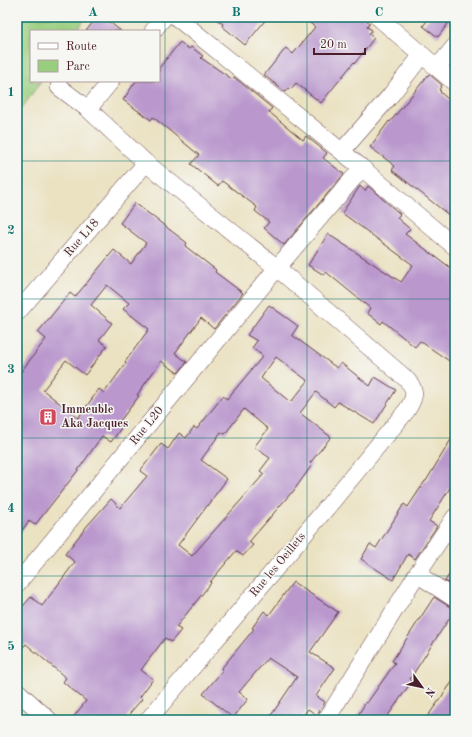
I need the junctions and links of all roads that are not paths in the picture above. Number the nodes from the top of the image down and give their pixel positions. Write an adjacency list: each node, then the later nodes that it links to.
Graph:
1 (164, 17): 4 (street)
2 (176, 17): 12 (street)
3 (378, 17): 6 (street)
4 (154, 30)
5 (455, 46): 7 (street)
6 (422, 55): 7 (street); 12 (street)
7 (437, 68): 9 (street)
8 (110, 82): 11 (street)
9 (455, 82)
10 (59, 87): 11 (street)
11 (88, 109): 13 (street)
12 (342, 151): 14 (street)
13 (146, 163): 16 (street); 17 (street, Rue L18)
14 (362, 168): 15 (street); 16 (street, Rue L20)
15 (455, 247)
16 (277, 268): 20 (street, Rue L20); 24 (street, Rue les Oeillets)
17 (17, 313)
18 (455, 518): 19 (street)
19 (417, 574): 21 (street); 25 (street)
20 (17, 584)
21 (455, 599)
22 (17, 691): 23 (street)
23 (49, 720)
24 (148, 720)
25 (326, 720)

